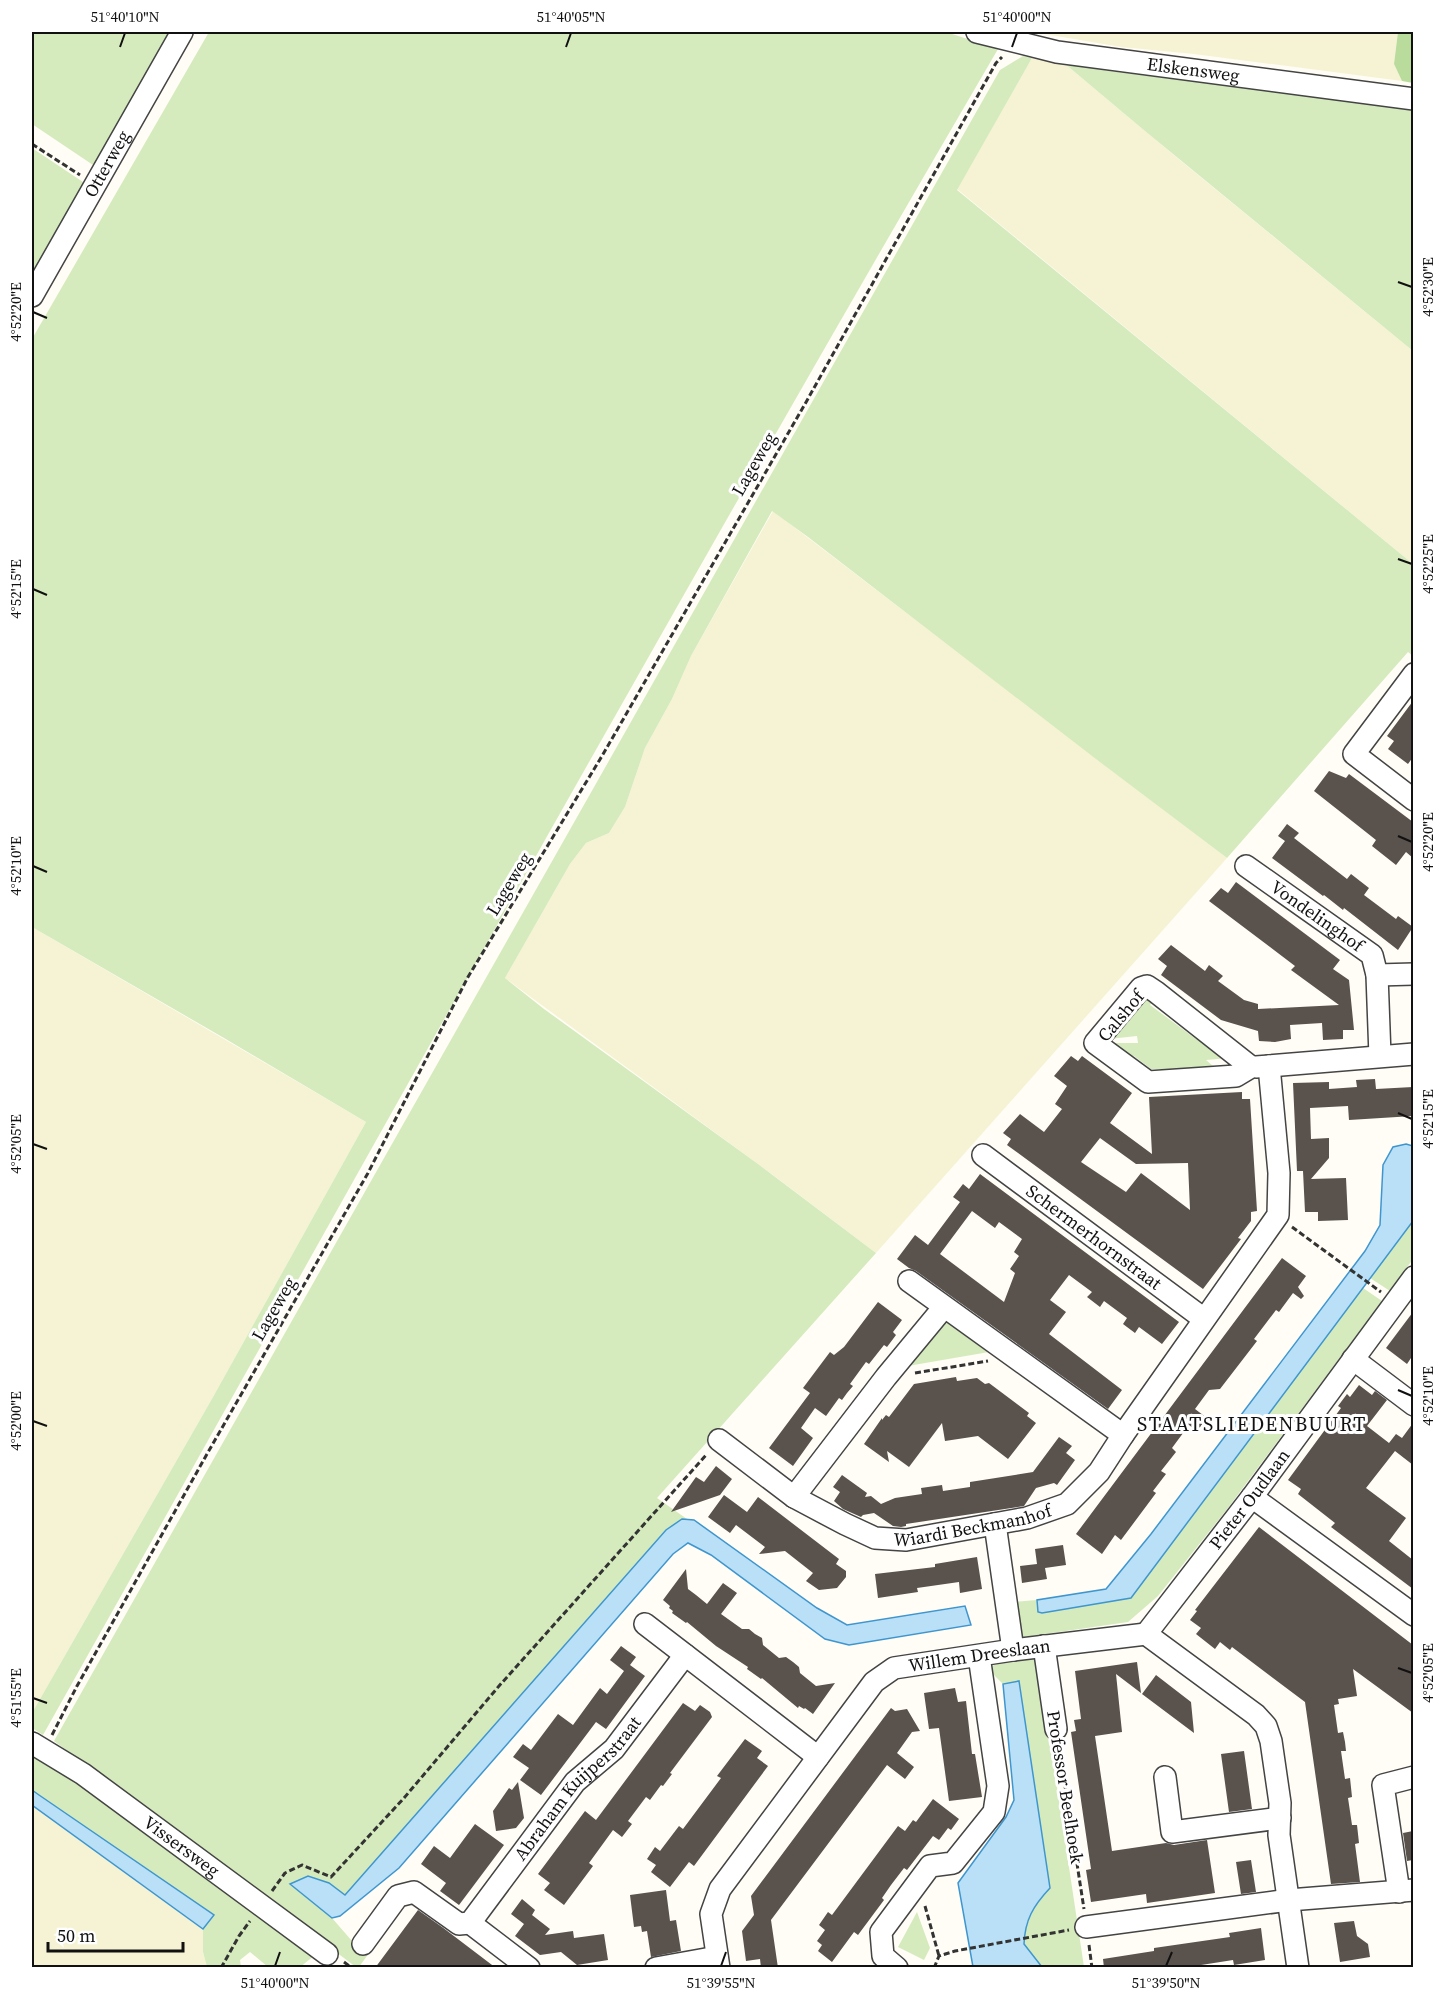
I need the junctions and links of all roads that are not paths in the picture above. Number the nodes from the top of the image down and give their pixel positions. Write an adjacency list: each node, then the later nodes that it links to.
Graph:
1 (182, 32): 4 (street, Otterweg)
2 (977, 32): 3 (street, Elskensweg)
3 (1413, 99)
4 (32, 296)
5 (1413, 674): 6 (street)
6 (1413, 800)
7 (1246, 866): 9 (street, Vondelinghof)
8 (1413, 974): 9 (street)
9 (1377, 975): 11 (street, Vondelinghof)
10 (1413, 1054): 11 (street, Calshof)
11 (1380, 1056): 12 (street, Calshof)
12 (1260, 1066): 12 (street, Calshof); 17 (street)
13 (983, 1155): 17 (street, Schermerhornstraat)
14 (1413, 1277): 18 (street, Pieter Oudlaan)
15 (909, 1281): 16 (street)
16 (944, 1307): 20 (street); 22 (street)
17 (1204, 1319): 20 (street)
18 (1353, 1359): 19 (street); 23 (street, Pieter Oudlaan)
19 (1413, 1405)
20 (1123, 1435): 24 (street, Wiardi Beckmanhof)
21 (719, 1440): 22 (street, Wiardi Beckmanhof)
22 (794, 1497): 24 (street, Wiardi Beckmanhof)
23 (1252, 1497): 25 (street); 27 (street, Pieter Oudlaan)
24 (995, 1524): 29 (street)
25 (1413, 1615)
26 (645, 1624): 30 (street)
27 (1146, 1634): 28 (street, Willem Dreeslaan); 37 (street)
28 (1044, 1646): 29 (street, Willem Dreeslaan); 32 (street, Professor Beelhoek)
29 (1013, 1650): 31 (street, Willem Dreeslaan)
30 (685, 1654): 34 (street); 40 (street, Abraham Kuijperstraat)
31 (979, 1656): 34 (street, Willem Dreeslaan); 47 (street)
32 (1056, 1729)
33 (38, 1747): 43 (street, Vissersweg)
34 (818, 1757): 44 (street, Willem Dreeslaan)
35 (1165, 1777): 37 (street)
36 (1413, 1777): 38 (street)
37 (1280, 1818): 39 (street)
38 (1406, 1891): 39 (street)
39 (1289, 1900): 41 (street); 48 (street)
40 (470, 1923): 42 (street); 45 (street)
41 (1086, 1928)
42 (363, 1944)
43 (327, 1954)
44 (718, 1963): 46 (street)
45 (530, 1968)
46 (656, 1968)
47 (897, 1968)
48 (1298, 1968)

